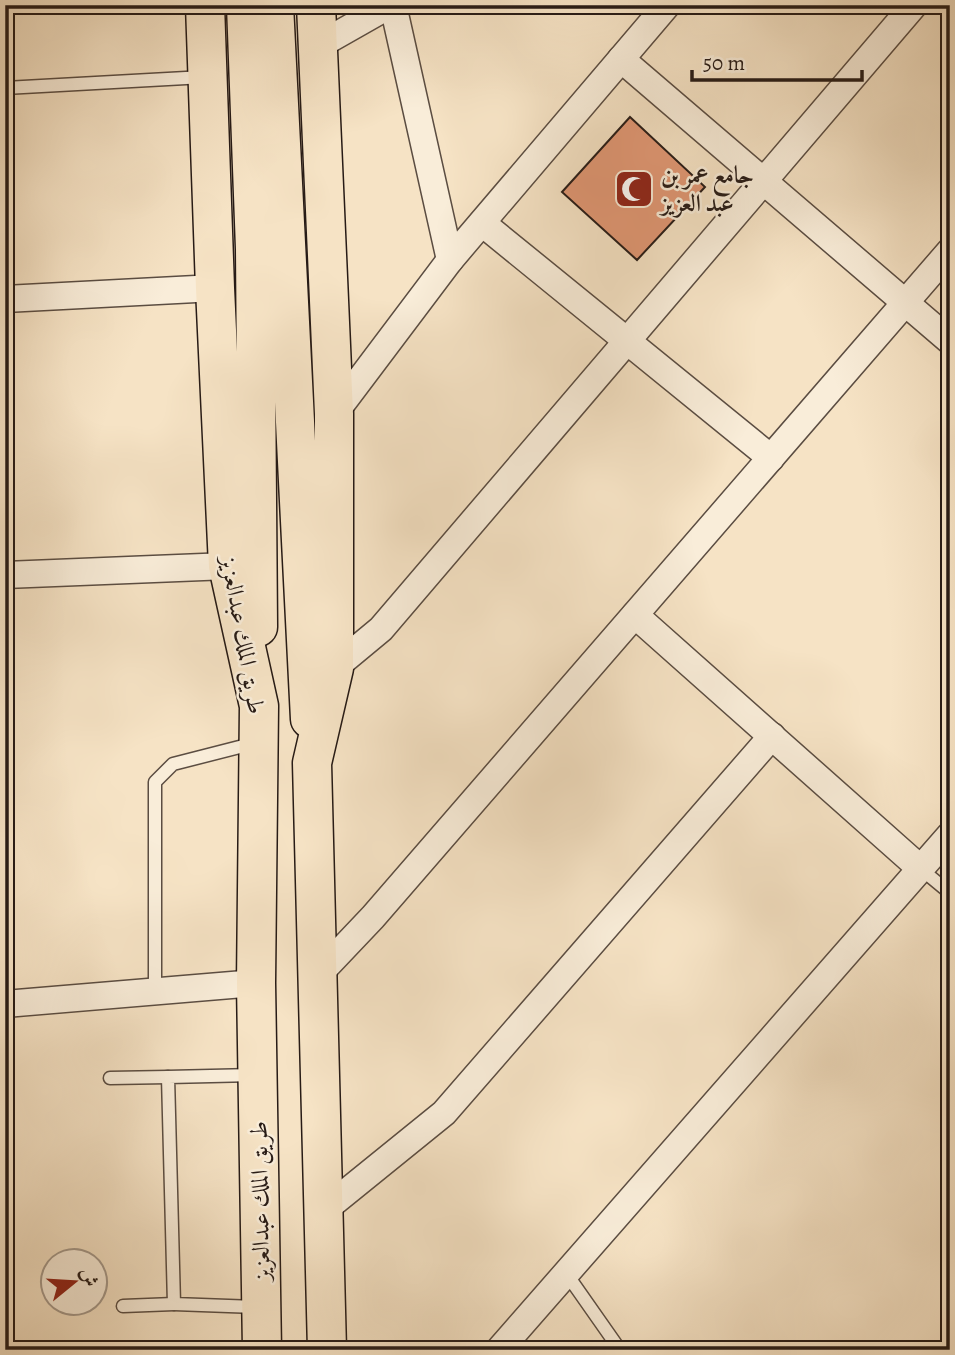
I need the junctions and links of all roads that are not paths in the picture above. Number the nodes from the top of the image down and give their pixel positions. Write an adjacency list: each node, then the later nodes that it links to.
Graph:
1 (205, 5): 10 (main road, طريق الملك عبدالعزيز)
2 (246, 5): 21 (main road)
3 (274, 5): 21 (main road)
4 (316, 5): 8 (main road)
5 (391, 5): 8 (street); 15 (street)
6 (667, 5): 9 (street)
7 (914, 5): 12 (street)
8 (316, 47): 22 (main road)
9 (621, 59): 12 (street); 13 (street)
10 (207, 77): 11 (lane); 16 (main road, طريق الملك عبدالعزيز)
11 (5, 88)
12 (764, 181): 18 (street); 19 (street)
13 (482, 223): 15 (street); 19 (street)
14 (950, 251): 18 (street)
15 (450, 260): 22 (street)
16 (215, 288): 17 (street); 24 (main road, طريق الملك عبدالعزيز)
17 (5, 299)
18 (905, 303): 20 (street); 23 (street)
19 (626, 341): 23 (street); 27 (street)
20 (950, 341)
21 (274, 370): 28 (main road); 30 (main road)
22 (334, 414): 27 (main road)
23 (771, 458): 26 (street)
24 (228, 566): 25 (street); 28 (main road, طريق الملك عبدالعزيز)
25 (5, 575)
26 (635, 615): 29 (street); 34 (street)
27 (334, 668): 30 (main road)
28 (259, 724): 35 (main road, طريق الملك عبدالعزيز); 36 (lane)
29 (772, 736): 32 (street); 41 (street)
30 (312, 763): 34 (main road)
31 (950, 835): 32 (street)
32 (920, 869): 33 (lane); 42 (street)
33 (950, 893)
34 (317, 976): 41 (main road)
35 (256, 983): 36 (street); 38 (main road, طريق الملك عبدالعزيز)
36 (155, 991): 37 (street)
37 (5, 1004)
38 (258, 1075): 39 (lane); 45 (main road, طريق الملك عبدالعزيز)
39 (168, 1077): 40 (lane); 43 (lane)
40 (110, 1078)
41 (324, 1211): 47 (main road)
42 (566, 1273): 48 (street); 49 (lane)
43 (174, 1304): 44 (lane); 45 (lane)
44 (123, 1306)
45 (261, 1307): 46 (main road, طريق الملك عبدالعزيز)
46 (262, 1350)
47 (327, 1350)
48 (499, 1350)
49 (620, 1350)

